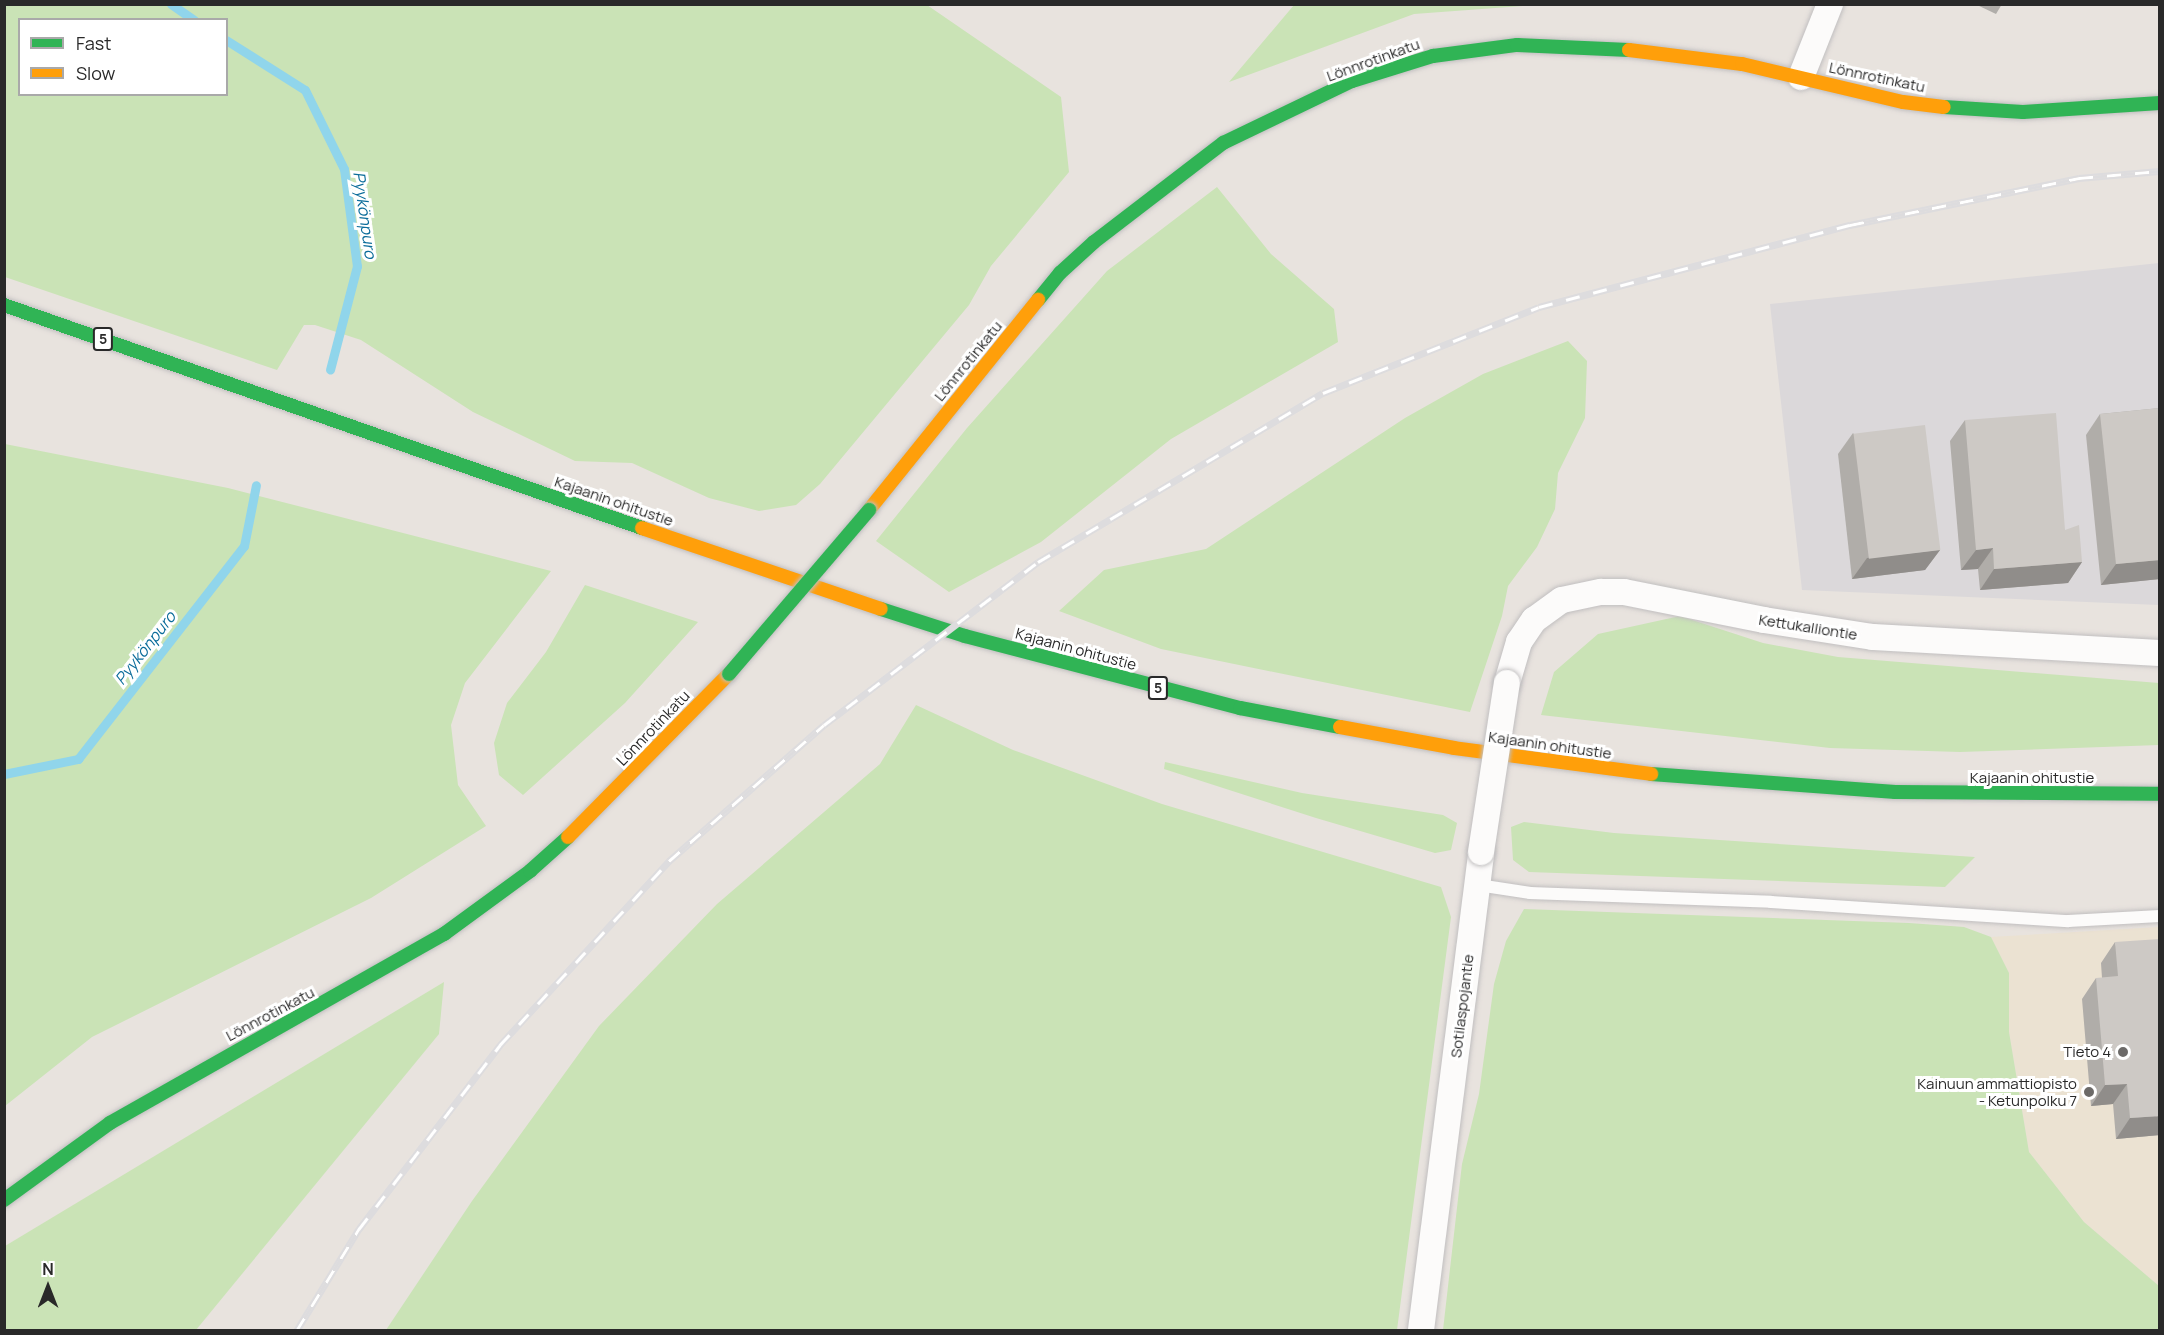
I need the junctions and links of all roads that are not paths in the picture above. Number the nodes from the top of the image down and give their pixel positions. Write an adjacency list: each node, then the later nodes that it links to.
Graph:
1 (1830, 4): 2 (street)
2 (1801, 77): 3 (main road, Lönnrotinkatu); 10 (main road, Lönnrotinkatu, bridge)
3 (2160, 103)
4 (5, 306): 7 (main road, Kajaanin ohitustie / 5)
5 (2160, 653): 6 (street, Kettukalliontie)
6 (1507, 683): 8 (street, Sotilaspojantie, bridge)
7 (2160, 795)
8 (1478, 885): 9 (lane); 11 (street, Sotilaspojantie)
9 (2160, 916)
10 (4, 1200)
11 (1421, 1330)

